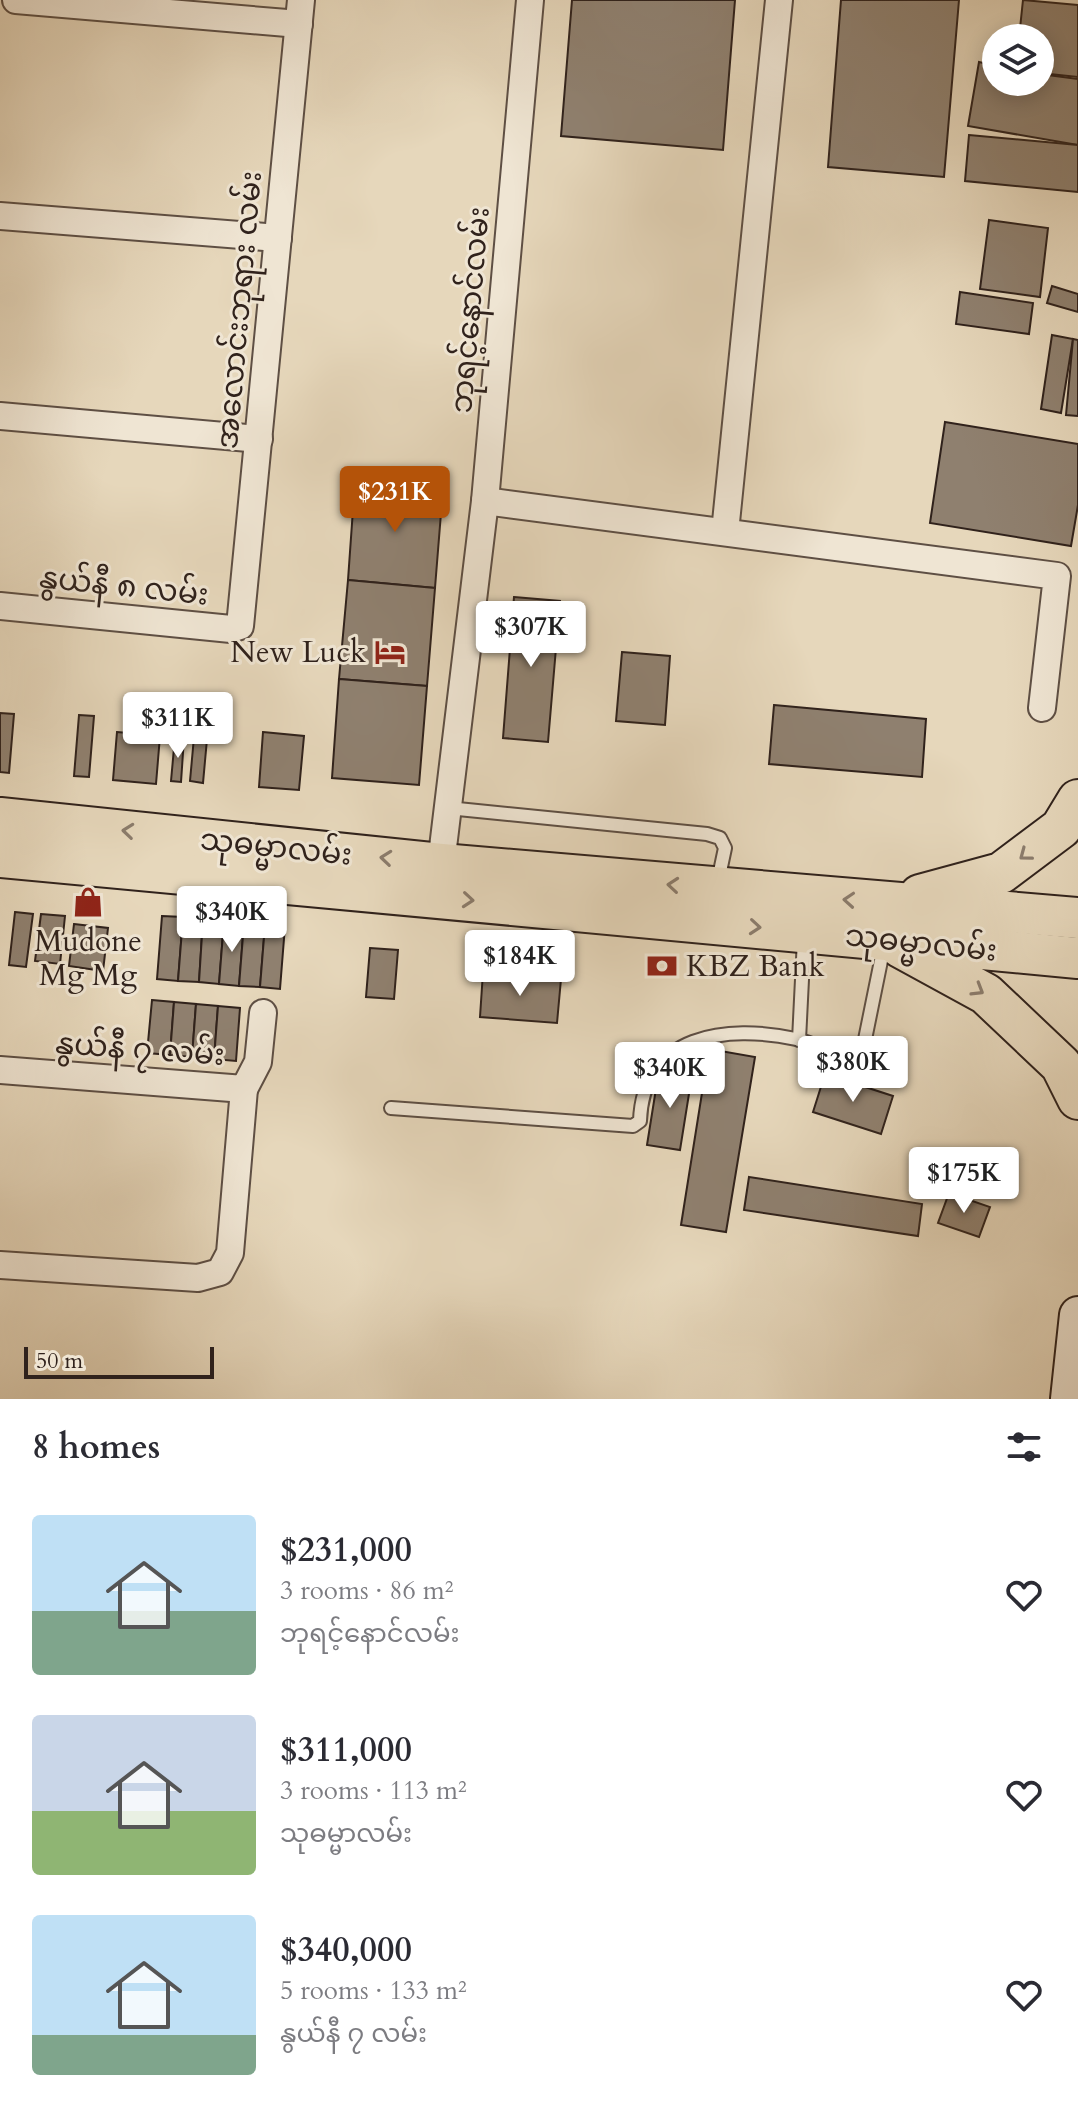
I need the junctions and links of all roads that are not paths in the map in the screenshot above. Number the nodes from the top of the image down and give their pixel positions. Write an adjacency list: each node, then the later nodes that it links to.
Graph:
1 (16, 0): 4 (street)
2 (530, 0): 9 (street, ဘုရင့်နောင်လမ်း)
3 (779, 0): 10 (street)
4 (300, 12): 6 (street, အလောင်းဘုရား လမ်း)
5 (0, 216): 6 (street)
6 (278, 238): 8 (street, အလောင်းဘုရား လမ်း)
7 (0, 416): 8 (street)
8 (259, 439): 12 (street, အလောင်းဘုရား လမ်း)
9 (485, 501): 10 (street); 15 (street, ဘုရင့်နောင်လမ်း)
10 (725, 532): 13 (street)
11 (0, 606): 12 (street, နွယ်နီ ၈ လမ်း)
12 (240, 626)
13 (1042, 708)
14 (1078, 800): 22 (main road, one-way to 22)
15 (448, 808): 18 (street, ဘုရင့်နောင်လမ်း); 19 (lane)
16 (0, 818): 18 (main road, သုဓမ္မာလမ်း, one-way to 16)
17 (0, 857): 20 (main road, သုဓမ္မာလမ်း, one-way to 20)
18 (441, 864): 19 (main road, သုဓမ္မာလမ်း, one-way to 18)
19 (717, 888): 20 (main road, သုဓမ္မာလမ်း)
20 (805, 914): 22 (main road, သုဓမ္မာလမ်း); 25 (lane)
21 (1078, 918): 22 (main road, သုဓမ္မာလမ်း)
22 (889, 921): 23 (main road, သုဓမ္မာလမ်း); 25 (lane); 28 (main road, one-way to 28)
23 (1078, 958)
24 (263, 1013): 27 (street, နွယ်နီ ၇ လမ်း)
25 (799, 1040): 29 (lane)
26 (0, 1070): 27 (street, နွယ်နီ ၇ လမ်း)
27 (244, 1089): 30 (street)
28 (1078, 1099)
29 (391, 1108)
30 (0, 1265)
31 (1078, 1315): 32 (main road)
32 (1069, 1399)

